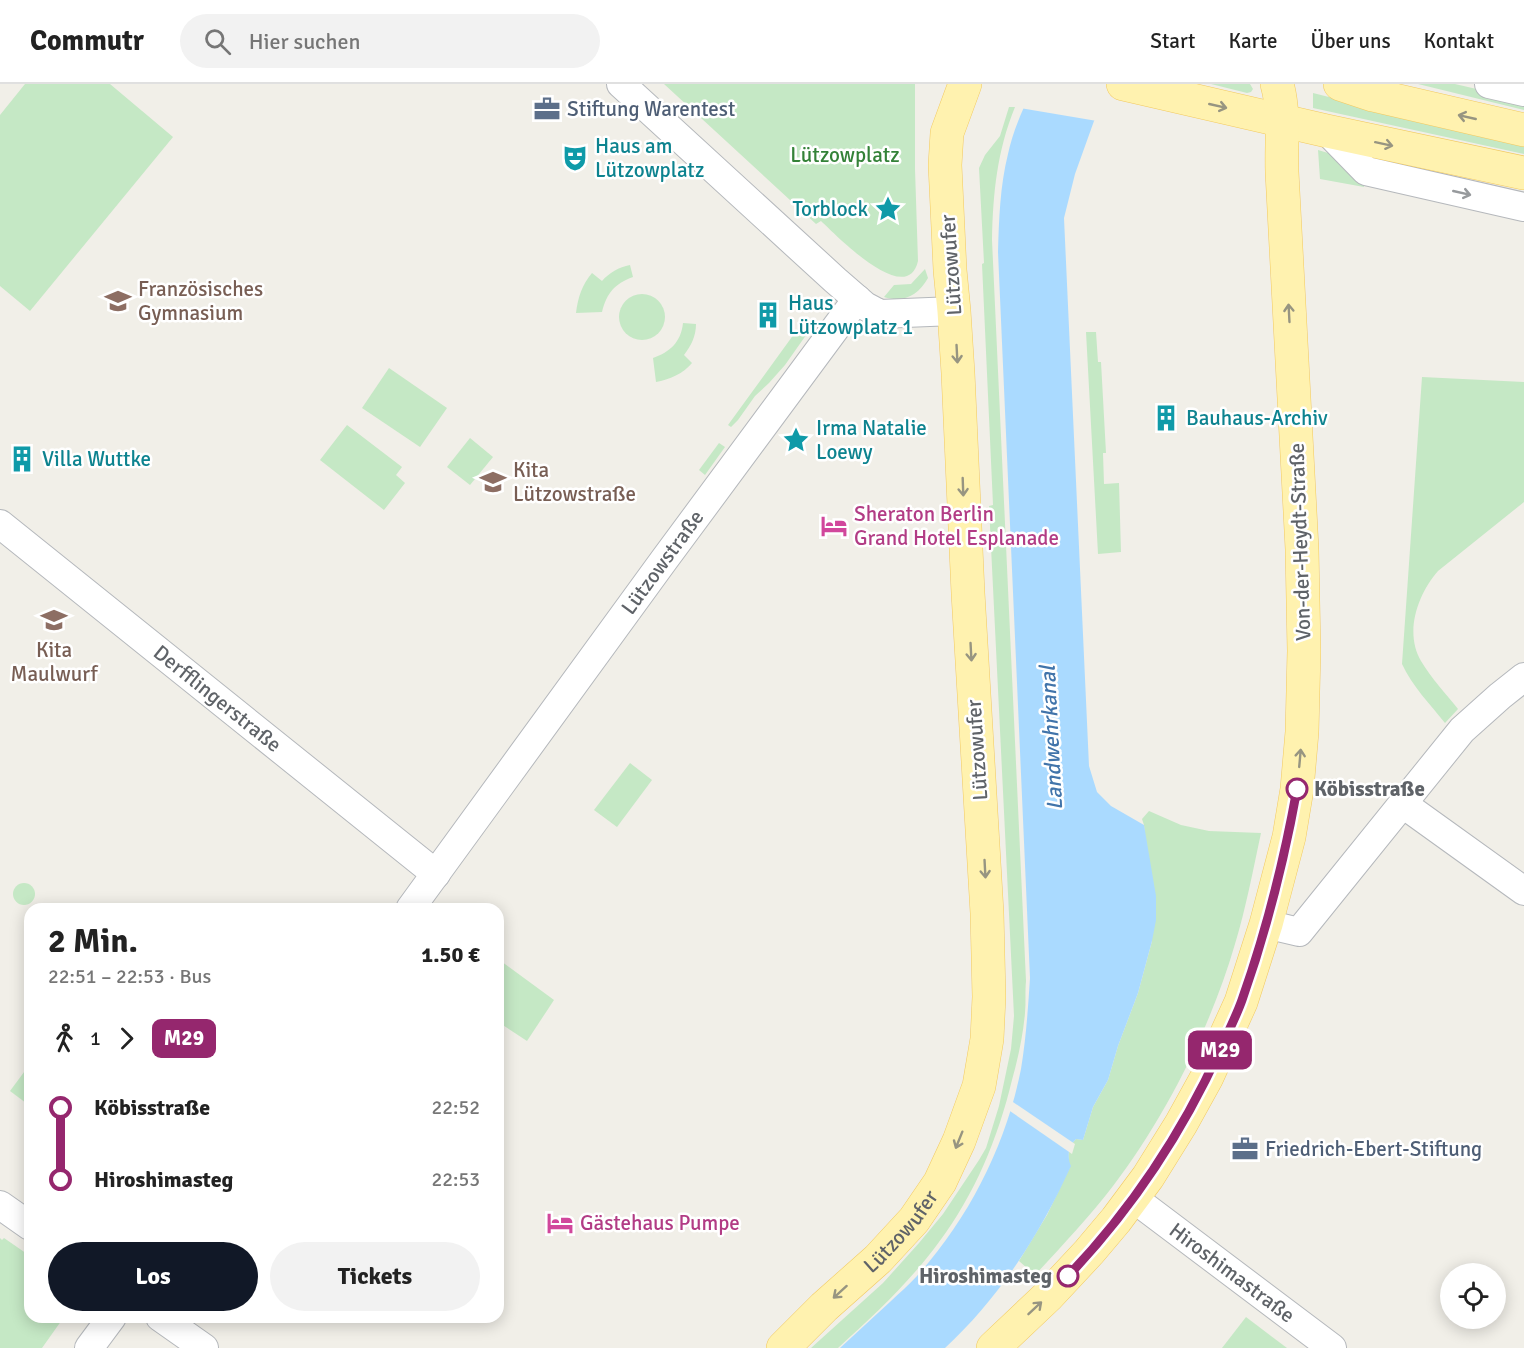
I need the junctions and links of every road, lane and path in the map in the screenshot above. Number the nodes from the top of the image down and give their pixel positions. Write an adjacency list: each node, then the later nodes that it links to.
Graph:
1 (621, 84): 15 (street)
2 (948, 84): 12 (main road)
3 (965, 84): 12 (main road, Lützowufer)
4 (1124, 84): 9 (main road, one-way to 9)
5 (1277, 84): 9 (main road, Von-der-Heydt-Straße)
6 (1340, 84): 10 (main road, one-way to 6)
7 (1489, 84): 8 (street)
8 (1524, 92)
9 (1282, 120): 11 (main road); 23 (main road, Von-der-Heydt-Straße, one-way to 9)
10 (1524, 130)
11 (1327, 131): 13 (main road, one-way to 13); 14 (street, one-way to 14)
12 (947, 133): 16 (main road, Lützowufer)
13 (1524, 173)
14 (1524, 207)
15 (856, 299): 16 (street); 20 (street, Lützowstraße)
16 (954, 311): 32 (main road, Lützowufer, one-way to 32)
17 (0, 524): 20 (street, Derfflingerstraße)
18 (1524, 677): 19 (street)
19 (1403, 804): 21 (street); 23 (street)
20 (436, 874): 22 (street, Lützowstraße)
21 (1524, 891)
22 (414, 903)
23 (1266, 924): 24 (main road, Von-der-Heydt-Straße)
24 (1133, 1198): 29 (main road, Von-der-Heydt-Straße, one-way to 24); 33 (street, Hiroshimastraße)
25 (0, 1205): 26 (street)
26 (24, 1222)
27 (108, 1323): 30 (street)
28 (169, 1323): 31 (street)
29 (998, 1346)
30 (89, 1348)
31 (204, 1348)
32 (783, 1348)
33 (1332, 1348)

